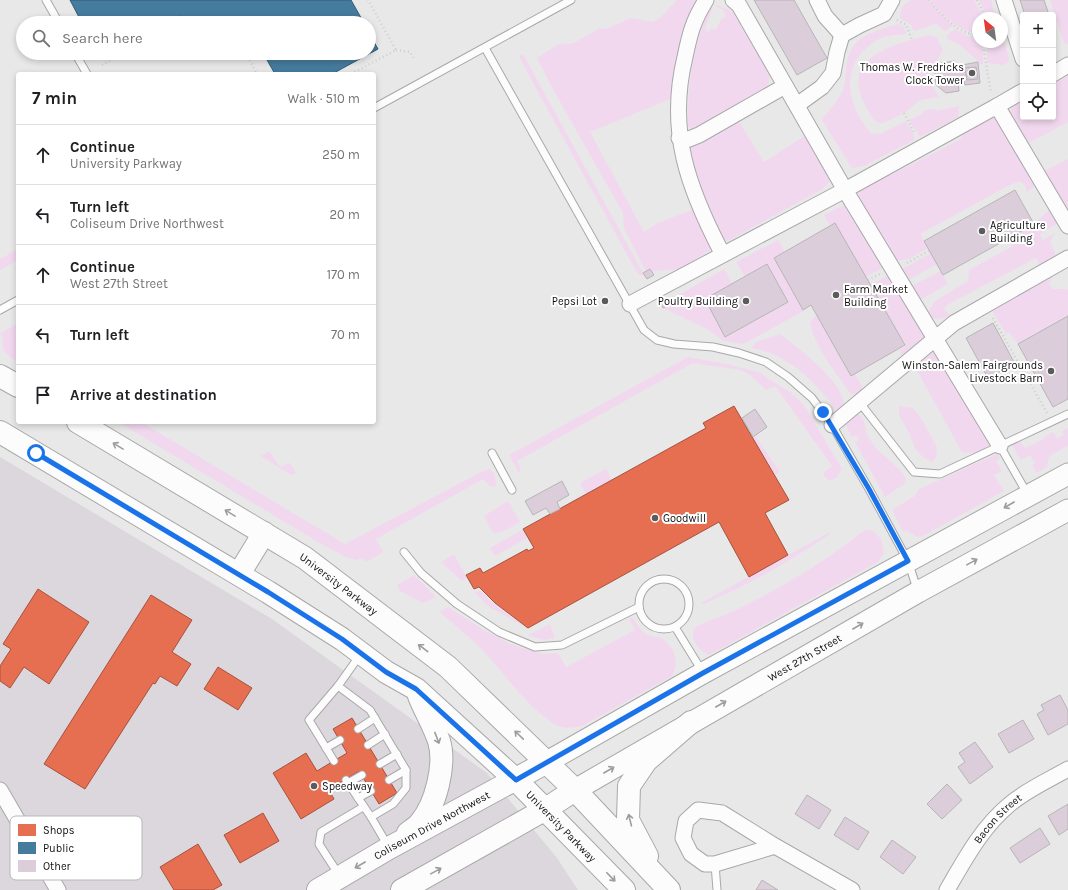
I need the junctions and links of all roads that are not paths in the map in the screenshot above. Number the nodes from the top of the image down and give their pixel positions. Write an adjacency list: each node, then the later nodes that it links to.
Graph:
1 (46, 0): 8 (lane)
2 (572, 0): 10 (lane)
3 (706, 0): 21 (street)
4 (733, 0): 16 (street)
5 (817, 0): 9 (street)
6 (892, 0): 9 (street)
7 (1004, 0): 11 (street)
8 (55, 16)
9 (842, 35): 18 (street)
10 (484, 48): 20 (lane); 27 (lane)
11 (1020, 50)
12 (79, 60): 14 (lane)
13 (1068, 65): 15 (street)
14 (86, 72)
15 (1056, 72)
16 (785, 86): 18 (street); 21 (street)
17 (1020, 93): 19 (street)
18 (797, 106): 22 (street)
19 (997, 106): 22 (street); 23 (street)
20 (376, 107)
21 (679, 138): 24 (street)
22 (845, 190): 24 (street); 29 (street)
23 (1068, 226)
24 (722, 253): 27 (street)
25 (1068, 258): 29 (street)
26 (16, 301): 28 (lane)
27 (630, 304): 35 (lane)
28 (0, 310)
29 (935, 338): 32 (street); 37 (street)
30 (0, 376): 31 (main road)
31 (16, 385)
32 (860, 403): 35 (street); 37 (lane)
33 (1068, 414): 37 (lane)
34 (81, 424): 43 (main road, University Parkway, one-way to 34)
35 (832, 425): 45 (lane)
36 (0, 432): 46 (main road, University Parkway)
37 (1000, 446): 41 (lane)
38 (492, 453): 40 (lane)
39 (1068, 474): 41 (street)
40 (512, 490)
41 (1028, 495): 45 (street, one-way to 45)
42 (1068, 510): 47 (street, West 27th Street, one-way to 42)
43 (264, 533): 46 (main road); 63 (main road, University Parkway, one-way to 43)
44 (404, 552): 48 (lane)
45 (908, 561): 47 (lane); 51 (street)
46 (239, 574): 50 (main road, University Parkway)
47 (918, 592): 55 (street, West 27th Street, one-way to 47)
48 (639, 607): 49 (lane); 49 (lane)
49 (676, 627): 51 (lane)
50 (361, 654): 52 (lane); 53 (main road, University Parkway)
51 (703, 673): 63 (street)
52 (338, 686): 54 (lane); 60 (lane)
53 (416, 689): 69 (main road, University Parkway); 79 (main road, one-way to 79)
54 (375, 718): 56 (lane); 57 (lane)
55 (691, 722): 71 (street, West 27th Street, one-way to 55); 83 (main road, one-way to 55)
56 (358, 729)
57 (385, 734): 59 (lane); 61 (lane)
58 (340, 740): 60 (lane)
59 (368, 745)
60 (326, 748): 62 (lane)
61 (397, 754): 64 (lane); 66 (lane)
62 (334, 761)
63 (547, 762): 69 (main road, Coliseum Drive Northwest); 71 (main road, University Parkway)
64 (380, 764)
65 (1068, 768): 89 (street, Bacon Street)
66 (406, 770): 68 (lane); 77 (lane)
67 (362, 775): 73 (lane)
68 (390, 780)
69 (516, 780): 75 (main road, University Parkway); 79 (main road, Coliseum Drive Northwest)
70 (0, 790): 76 (street)
71 (575, 790): 75 (main road, West 27th Street); 83 (main road, University Parkway)
72 (371, 791): 73 (lane)
73 (358, 798): 74 (lane)
74 (364, 807): 77 (lane); 82 (lane)
75 (544, 810): 85 (main road, one-way to 75); 86 (main road, University Parkway, one-way to 86)
76 (15, 816)
77 (370, 817): 79 (lane)
78 (775, 846): 80 (street); 80 (street); 88 (street)
79 (392, 847): 82 (main road, Coliseum Drive Northwest, one-way to 82)
80 (715, 864): 87 (lane)
81 (52, 880): 84 (street)
82 (329, 885)
83 (664, 885)
84 (58, 890)
85 (402, 890)
86 (624, 890)
87 (717, 890)
88 (852, 890)
89 (947, 890)

